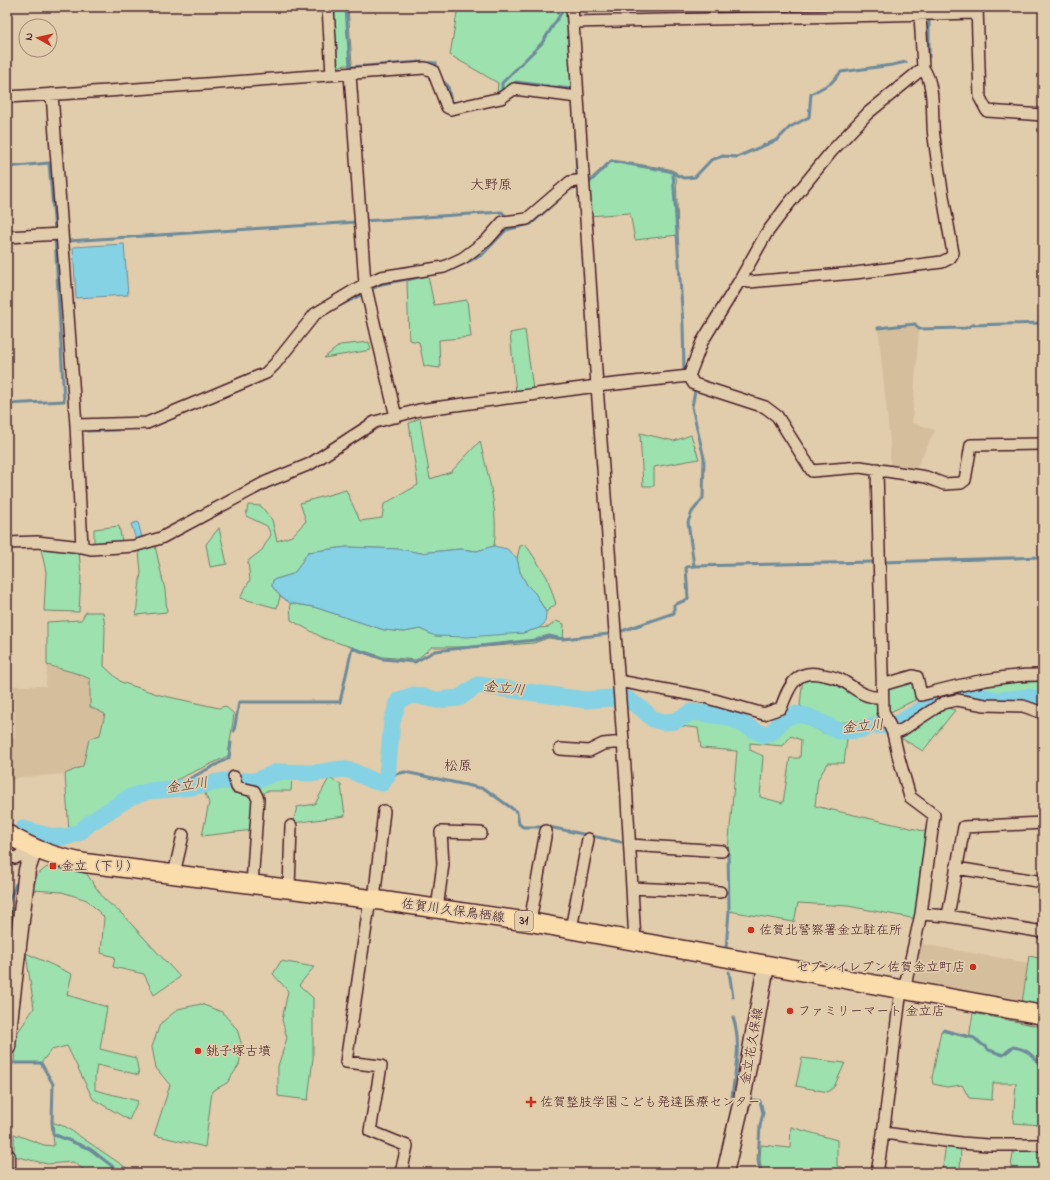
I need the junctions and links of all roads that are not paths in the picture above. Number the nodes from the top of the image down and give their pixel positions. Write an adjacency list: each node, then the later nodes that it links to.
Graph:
1 (328, 7): 8 (street)
2 (572, 7): 5 (street)
3 (977, 10): 4 (street); 12 (street)
4 (920, 14): 5 (street); 6 (street)
5 (573, 22): 11 (street)
6 (923, 68): 16 (street); 16 (street)
7 (350, 74): 8 (street); 11 (street); 17 (street)
8 (332, 75): 9 (street)
9 (52, 94): 10 (street); 14 (street)
10 (7, 97)
11 (578, 97): 13 (street)
12 (1043, 115)
13 (583, 180): 17 (street); 19 (street)
14 (57, 234): 15 (street); 21 (street)
15 (7, 237)
16 (740, 280): 18 (street)
17 (365, 284): 20 (street); 21 (street)
18 (689, 376): 19 (street); 23 (street)
19 (597, 386): 20 (street); 27 (street)
20 (396, 417): 25 (street)
21 (76, 425): 25 (street)
22 (1043, 444): 23 (street)
23 (878, 469): 28 (street)
24 (7, 543): 25 (street)
25 (82, 547)
26 (1043, 674): 28 (street)
27 (619, 686): 28 (street); 31 (street)
28 (882, 691): 30 (street)
29 (1043, 713): 30 (street)
30 (893, 733): 55 (street)
31 (623, 742): 32 (street); 42 (street)
32 (560, 749)
33 (236, 782): 49 (street)
34 (384, 811): 53 (street)
35 (1043, 823): 46 (street)
36 (291, 826): 51 (street)
37 (546, 831): 57 (street)
38 (481, 833): 54 (street)
39 (7, 834): 43 (main road, 佐賀川久保鳥栖線 / 31)
40 (183, 836): 47 (street)
41 (588, 839): 58 (street)
42 (630, 845): 44 (street); 50 (street)
43 (34, 849): 45 (street); 47 (main road, 佐賀川久保鳥栖線 / 31); 61 (street)
44 (722, 851)
45 (7, 856)
46 (956, 868): 48 (street); 56 (street)
47 (174, 874): 49 (main road, 佐賀川久保鳥栖線 / 31)
48 (1043, 882)
49 (252, 884): 51 (main road, 佐賀川久保鳥栖線 / 31)
50 (632, 888): 52 (street); 60 (street)
51 (290, 889): 53 (main road, 佐賀川久保鳥栖線 / 31)
52 (720, 892)
53 (372, 900): 54 (main road, 佐賀川久保鳥栖線 / 31); 70 (street)
54 (437, 909): 57 (main road, 佐賀川久保鳥栖線 / 31)
55 (921, 914): 56 (street); 63 (street)
56 (948, 916): 59 (street)
57 (530, 922): 58 (main road, 佐賀川久保鳥栖線 / 31)
58 (571, 929): 60 (main road, 佐賀川久保鳥栖線 / 31)
59 (1043, 932)
60 (635, 941): 62 (main road, 佐賀川久保鳥栖線 / 31)
61 (12, 943): 65 (street)
62 (766, 966): 63 (main road, 佐賀川久保鳥栖線 / 31); 71 (street, 金立花久保線)
63 (904, 990): 64 (main road, 佐賀川久保鳥栖線 / 31); 66 (street)
64 (1043, 1015)
65 (7, 1047)
66 (884, 1133): 67 (street); 72 (street)
67 (1043, 1145)
68 (7, 1157): 69 (street)
69 (7, 1173)
70 (401, 1173)
71 (725, 1173)
72 (876, 1173)

